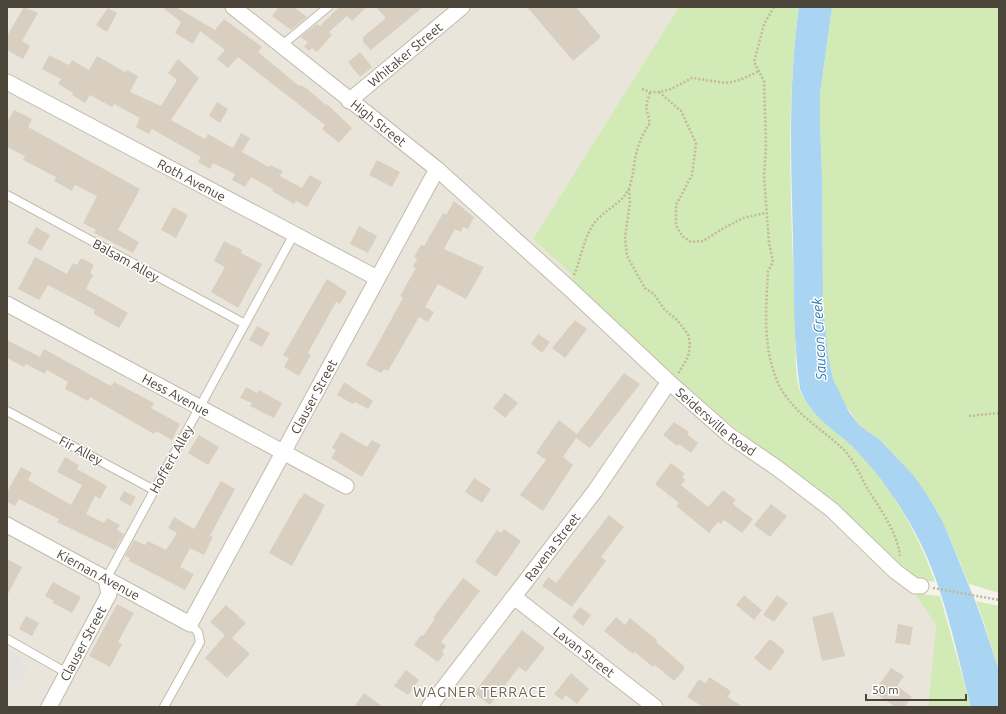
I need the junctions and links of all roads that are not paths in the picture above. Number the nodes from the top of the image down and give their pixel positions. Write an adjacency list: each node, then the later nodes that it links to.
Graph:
1 (233, 7): 4 (street, High Street)
2 (328, 7): 4 (lane)
3 (462, 7): 6 (street, Whitaker Street)
4 (281, 46): 6 (street, High Street)
5 (7, 82): 9 (street, Roth Avenue)
6 (349, 101): 7 (street, High Street)
7 (437, 169): 10 (street, High Street); 11 (street, Clauser Street)
8 (7, 195): 13 (lane, Balsam Alley)
9 (294, 234): 11 (street, Roth Avenue); 13 (lane, Hoffert Alley)
10 (519, 244): 14 (street, Seidersville Road)
11 (377, 278): 17 (street, Clauser Street)
12 (7, 304): 15 (street, Hess Avenue)
13 (245, 324): 15 (lane, Hoffert Alley)
14 (672, 380): 22 (street, Seidersville Road); 23 (street, Ravena Street)
15 (200, 408): 17 (street, Hess Avenue); 19 (lane, Hoffert Alley)
16 (7, 411): 19 (lane, Fir Alley)
17 (284, 452): 18 (street, Hess Avenue); 24 (street, Clauser Street)
18 (346, 486)
19 (154, 490): 21 (lane, Hoffert Alley)
20 (7, 525): 21 (street, Kiernan Avenue)
21 (106, 579): 24 (street, Kiernan Avenue); 26 (street, Clauser Street)
22 (921, 586)
23 (514, 597): 29 (street, Ravena Street); 30 (street, Lavan Street)
24 (190, 624): 28 (lane)
25 (7, 639): 26 (lane)
26 (67, 672): 27 (street, Clauser Street)
27 (49, 707)
28 (164, 707)
29 (429, 707)
30 (655, 707)

